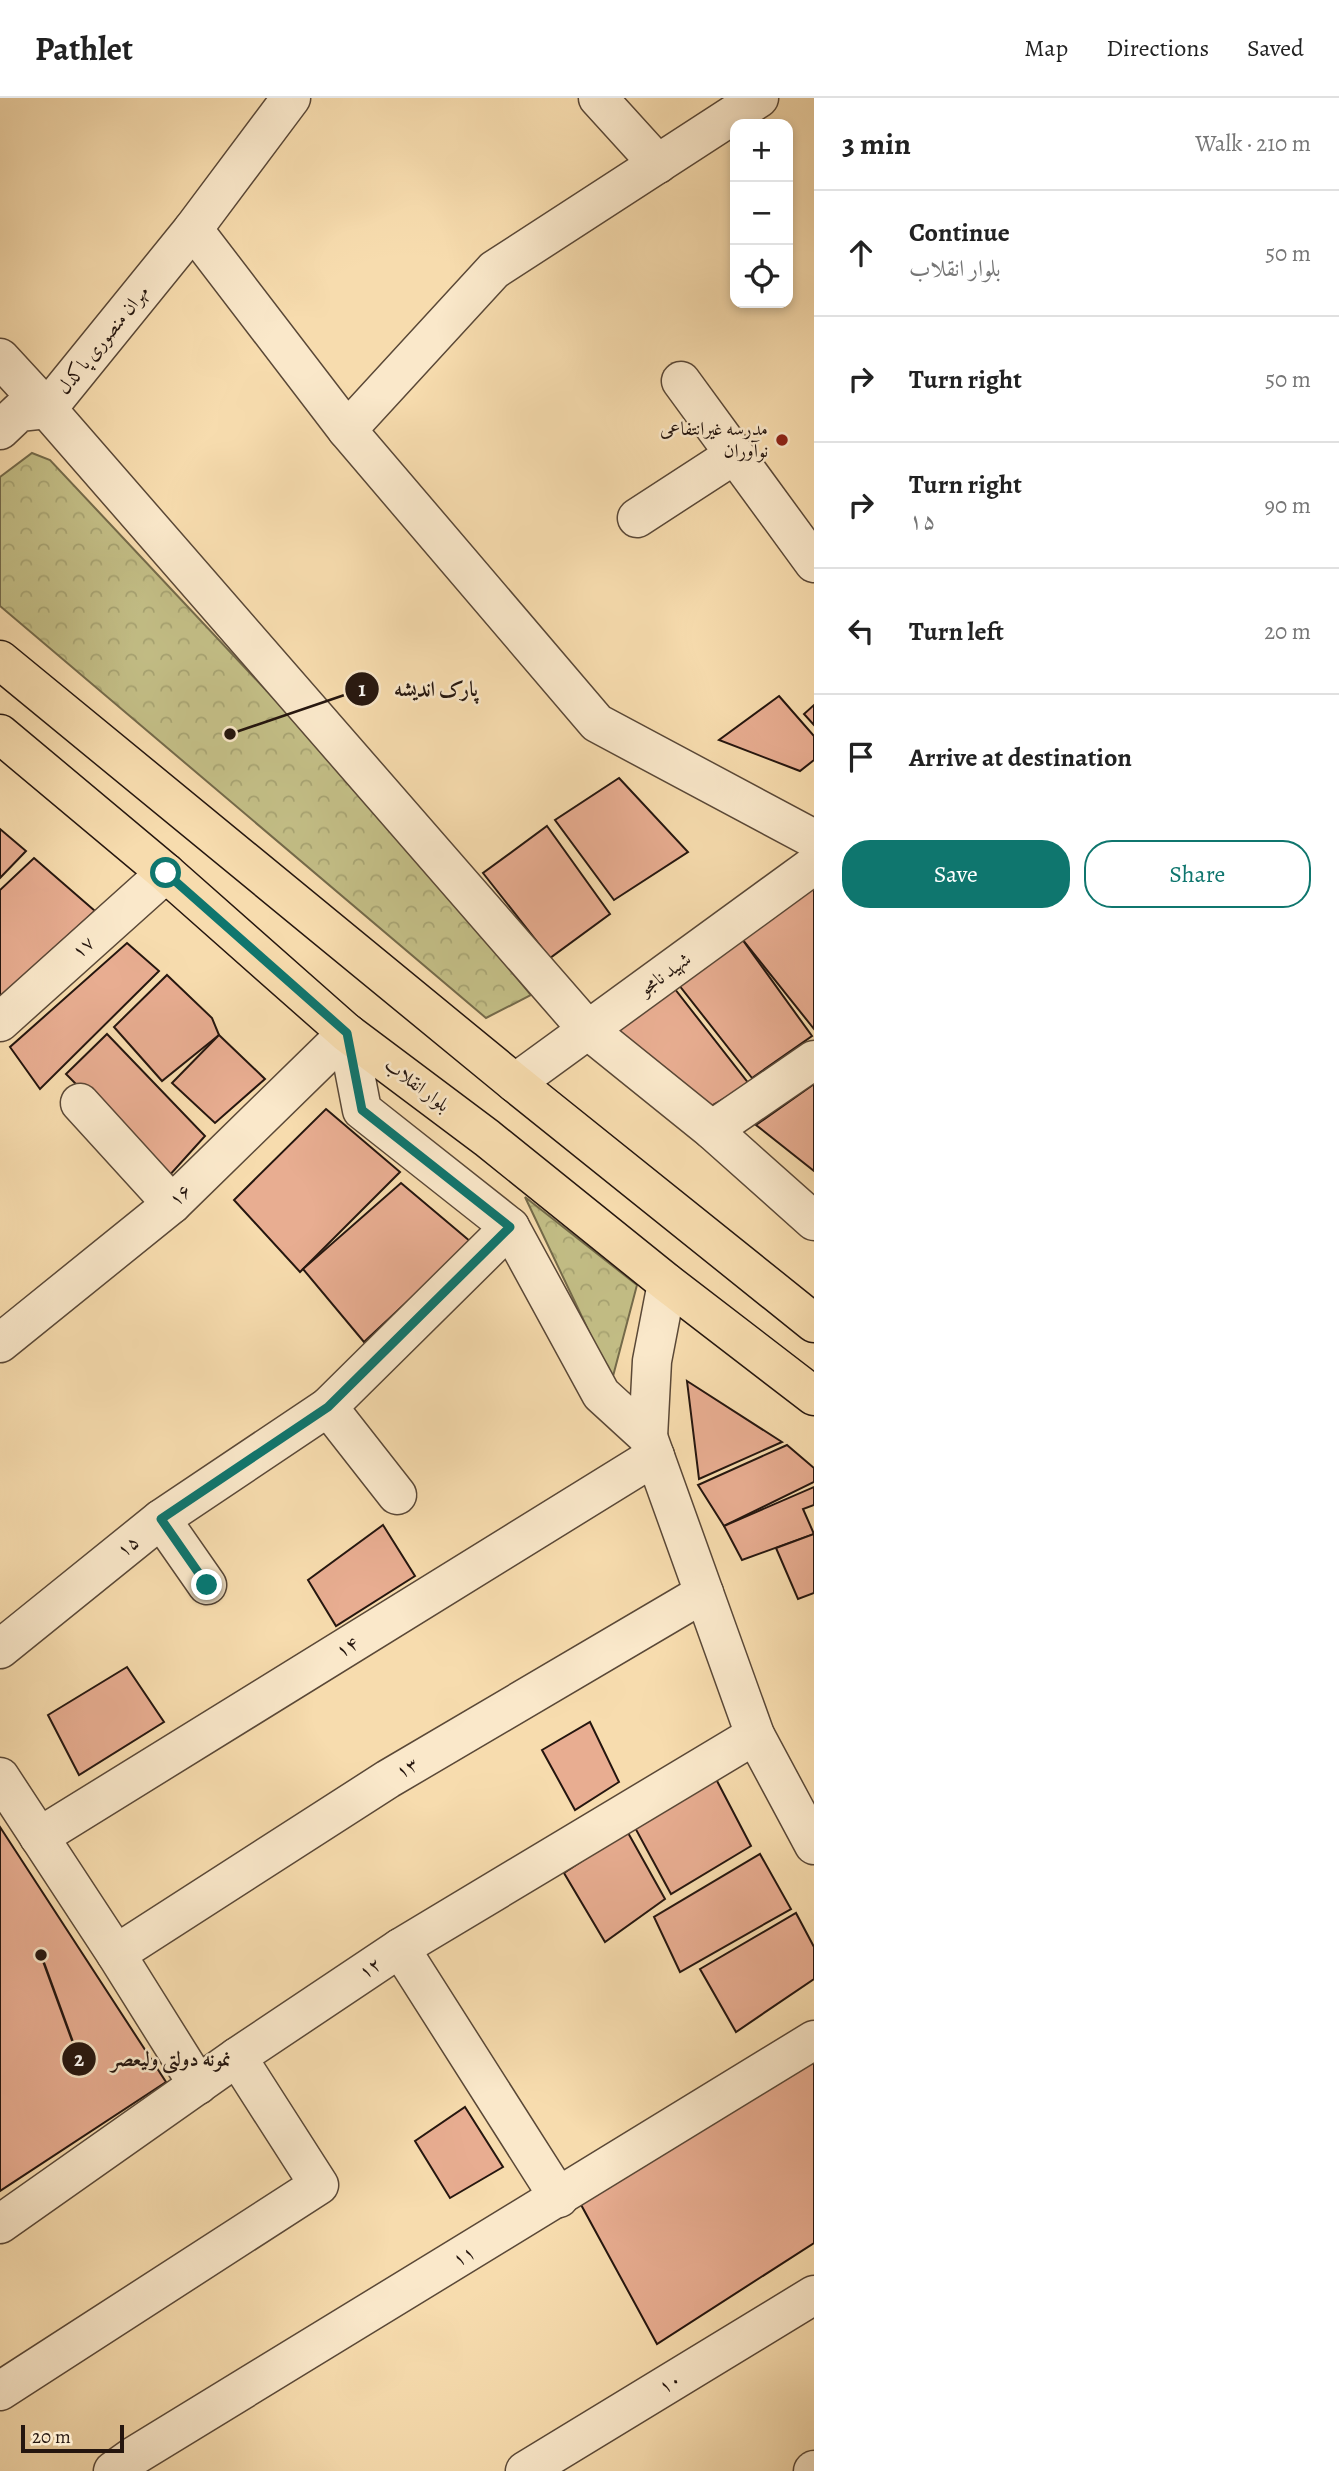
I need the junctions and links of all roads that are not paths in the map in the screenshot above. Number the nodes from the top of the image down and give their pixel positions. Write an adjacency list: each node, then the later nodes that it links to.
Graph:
1 (291, 98): 5 (street, مهران منصوری پاکدل)
2 (598, 98): 4 (street)
3 (759, 98): 4 (street)
4 (658, 164): 10 (street)
5 (193, 229): 8 (street, مهران منصوری پاکدل); 10 (street)
6 (0, 358): 8 (street)
7 (681, 381): 11 (street)
8 (47, 409): 9 (street, مهران منصوری پاکدل); 20 (street)
9 (0, 430)
10 (347, 430): 16 (street)
11 (734, 455): 12 (street); 13 (street)
12 (637, 518)
13 (814, 562)
14 (0, 660): 23 (main road)
15 (5, 747): 18 (main road, بلوار انقلاب)
16 (814, 839)
17 (814, 865): 20 (street, شهید نامجو)
18 (166, 873): 19 (street, ۱۷); 21 (main road, بلوار انقلاب)
19 (0, 1021)
20 (588, 1030): 23 (street, شهید نامجو); 25 (street)
21 (347, 1033): 26 (street, ۱۶); 28 (street); 29 (main road, بلوار انقلاب)
22 (814, 1060): 25 (street)
23 (515, 1083): 30 (main road)
24 (80, 1103): 26 (street)
25 (712, 1130): 27 (street)
26 (172, 1204): 31 (street, ۱۶)
27 (814, 1221)
28 (510, 1227): 33 (street, ۱۵); 34 (street)
29 (667, 1283): 32 (main road, بلوار انقلاب); 34 (street)
30 (814, 1323)
31 (0, 1343)
32 (814, 1396)
33 (328, 1407): 35 (street); 36 (street, ۱۵)
34 (651, 1447): 38 (street); 42 (street, ۱۴)
35 (397, 1495)
36 (161, 1519): 37 (street); 39 (street, ۱۵)
37 (207, 1585)
38 (704, 1593): 40 (street); 45 (street, ۱۳)
39 (0, 1649)
40 (755, 1735): 43 (street); 44 (street, ۱۲)
41 (0, 1777): 42 (street)
42 (39, 1838): 45 (street)
43 (814, 1845)
44 (400, 1948): 47 (street, ۱۲); 49 (street)
45 (116, 1954): 48 (street)
46 (814, 2040): 49 (street, ۱۱)
47 (237, 2057): 48 (street, ۱۲); 52 (street)
48 (198, 2085): 50 (street, ۱۲)
49 (559, 2198): 53 (street, ۱۱)
50 (0, 2224)
51 (814, 2295): 54 (street, ۱۰)
52 (0, 2391)
53 (113, 2471)
54 (525, 2471)

